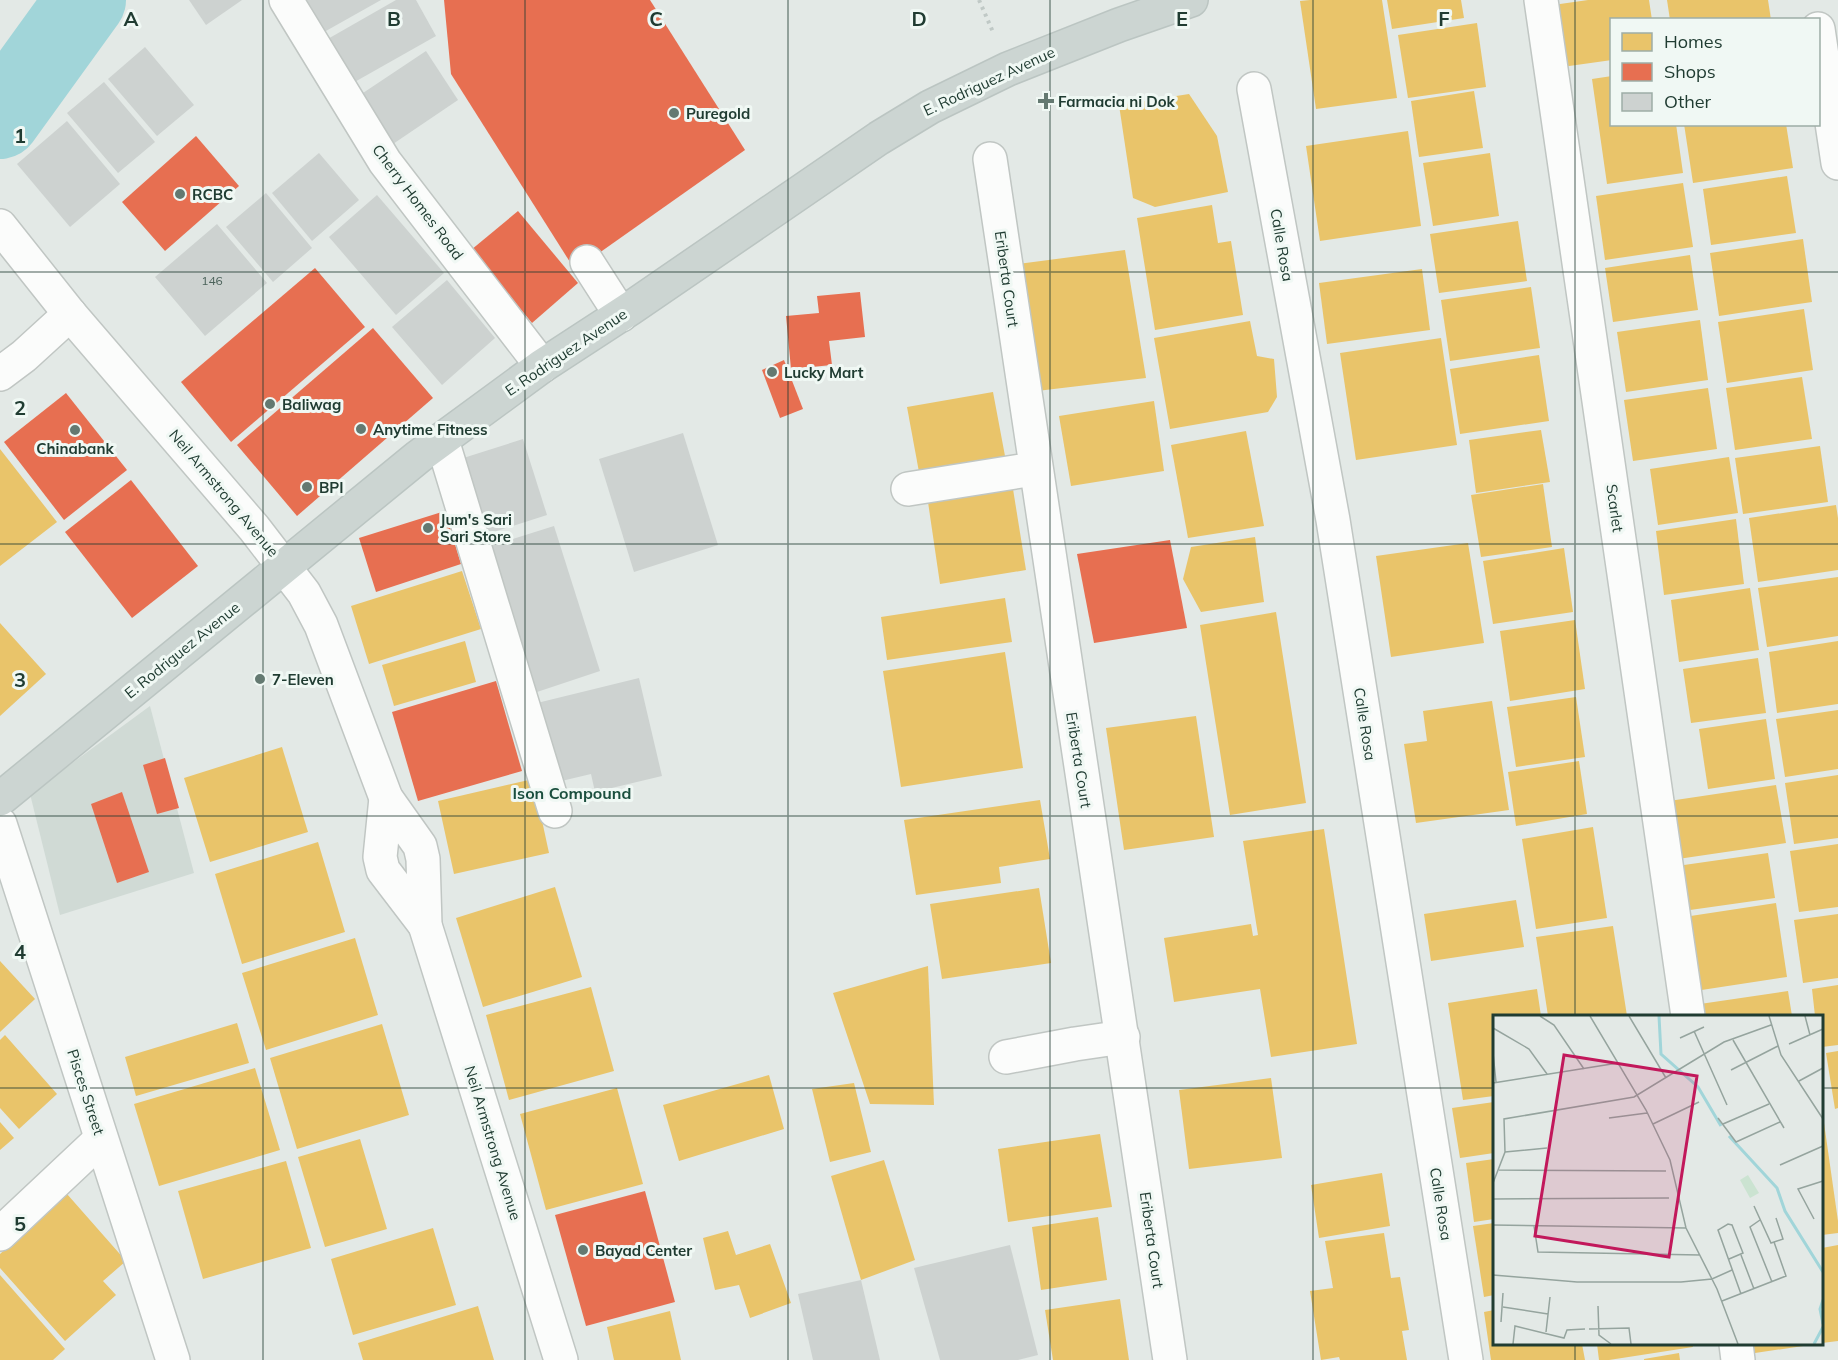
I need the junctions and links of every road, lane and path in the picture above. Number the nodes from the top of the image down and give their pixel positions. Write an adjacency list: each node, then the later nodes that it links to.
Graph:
1 (286, 0): 14 (street, Cherry Homes Road)
2 (1191, 0): 12 (main road, E. Rodriguez Avenue)
3 (1541, 0): 23 (street, Scarlet)
4 (1814, 0): 5 (street)
5 (1817, 18)
6 (1820, 42): 9 (street)
7 (1254, 89): 32 (street, Calle Rosa)
8 (990, 159): 17 (street, Eriberta Court)
9 (1838, 163)
10 (0, 226): 13 (street, Neil Armstrong Avenue)
11 (592, 258): 12 (street)
12 (626, 312): 14 (main road, E. Rodriguez Avenue)
13 (70, 314): 15 (street); 19 (street, Neil Armstrong Avenue)
14 (542, 366): 16 (main road, E. Rodriguez Avenue)
15 (0, 374)
16 (442, 440): 19 (main road, E. Rodriguez Avenue); 21 (street)
17 (1034, 469): 18 (street); 24 (street, Eriberta Court)
18 (908, 489)
19 (285, 566): 20 (main road, E. Rodriguez Avenue); 30 (street, Neil Armstrong Avenue)
20 (0, 800)
21 (555, 811)
22 (0, 824): 26 (street, Pisces Street)
23 (1688, 1015)
24 (1123, 1037): 25 (street); 31 (street, Eriberta Court)
25 (1006, 1057)
26 (101, 1139): 27 (street); 29 (street, Pisces Street)
27 (0, 1234)
28 (1736, 1345): 33 (street)
29 (172, 1360)
30 (561, 1360)
31 (1170, 1360)
32 (1466, 1360)
33 (1738, 1360)

